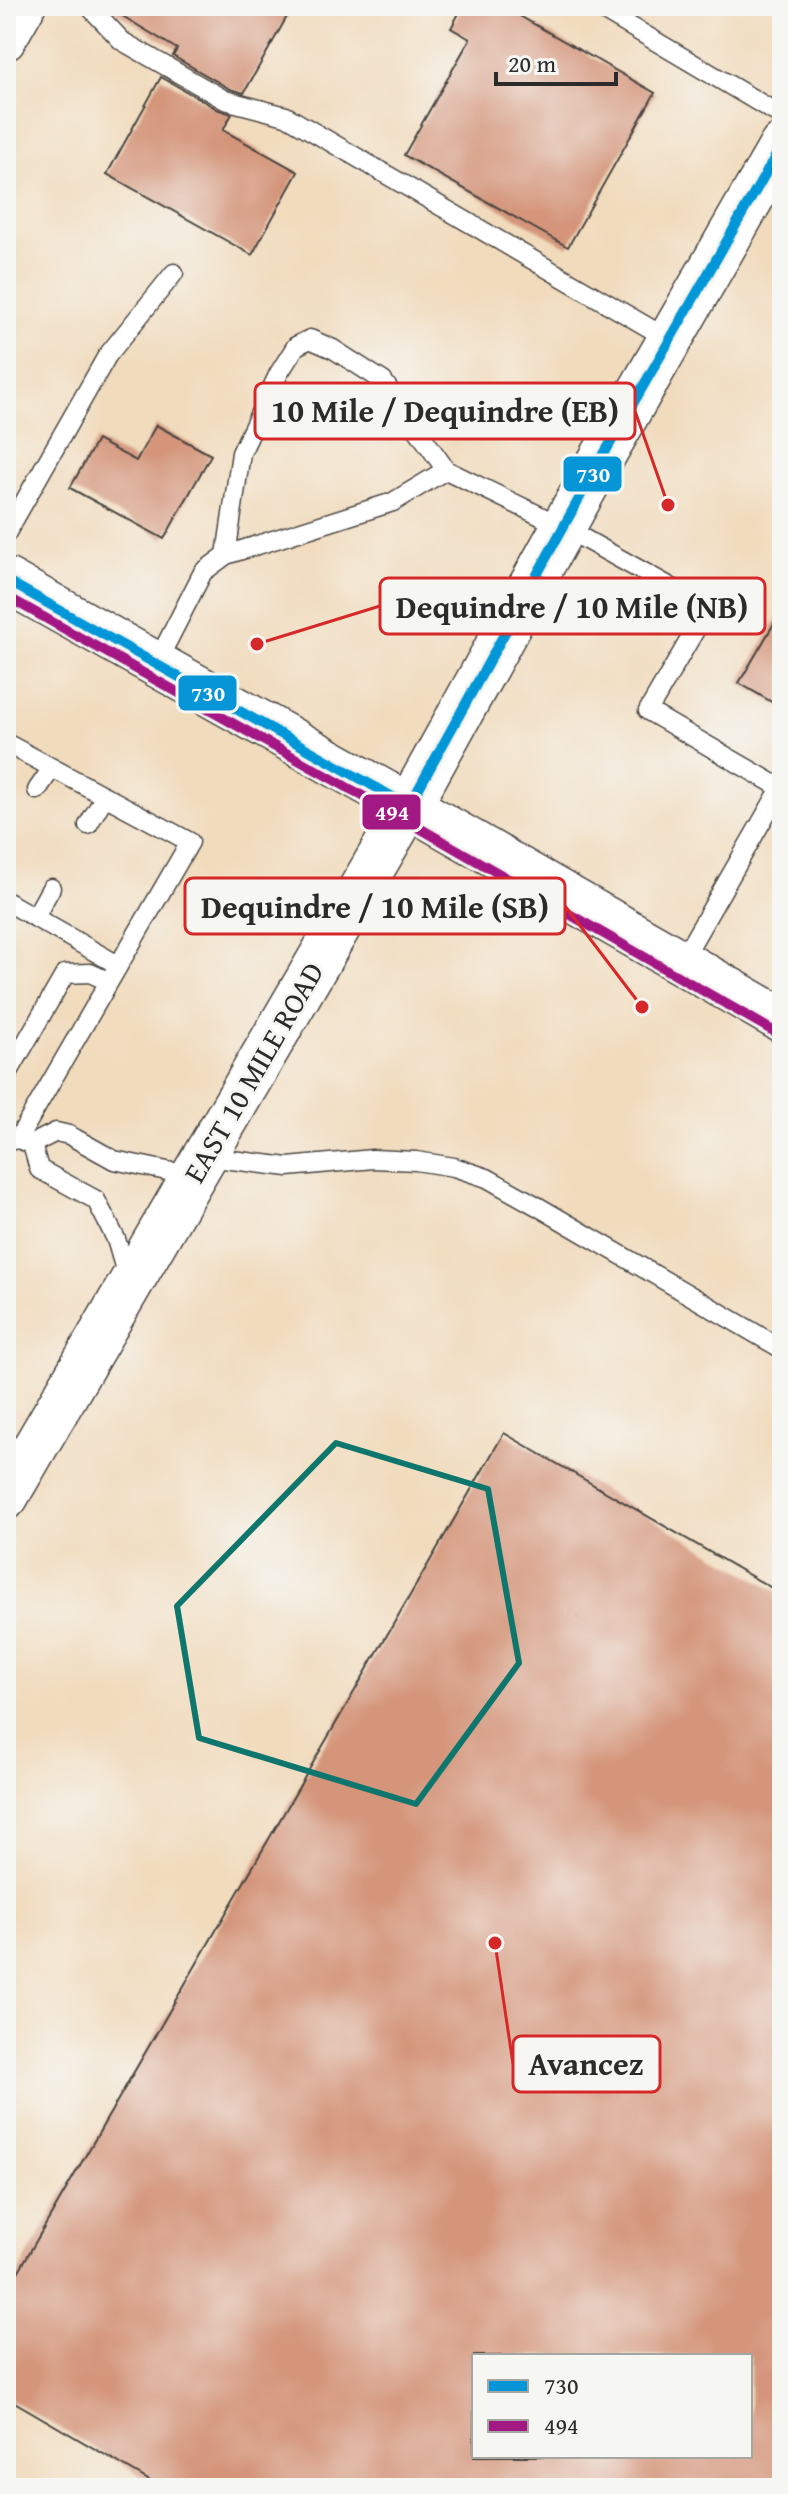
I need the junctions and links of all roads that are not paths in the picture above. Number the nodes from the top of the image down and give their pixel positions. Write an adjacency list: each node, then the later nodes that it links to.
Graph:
1 (26, 6): 4 (street)
2 (89, 6): 8 (lane)
3 (606, 8): 5 (lane)
4 (6, 41)
5 (782, 116)
6 (782, 145): 8 (main road, EAST 10 MILE ROAD)
7 (174, 273): 11 (lane)
8 (670, 340): 10 (main road, EAST 10 MILE ROAD)
9 (446, 470): 10 (lane); 12 (lane); 12 (lane)
10 (563, 527): 19 (main road, EAST 10 MILE ROAD); 24 (lane)
11 (6, 534)
12 (226, 555): 14 (lane)
13 (6, 580): 14 (main road)
14 (156, 664): 19 (main road)
15 (6, 743): 16 (lane)
16 (52, 768): 17 (lane); 18 (lane)
17 (37, 790)
18 (105, 796): 20 (lane); 25 (lane)
19 (409, 806): 24 (main road); 29 (main road, EAST 10 MILE ROAD)
20 (88, 825)
21 (51, 888): 23 (lane)
22 (6, 901): 23 (lane)
23 (35, 917): 25 (lane)
24 (681, 962): 26 (main road)
25 (113, 973): 27 (lane); 28 (lane)
26 (782, 1020)
27 (6, 1077)
28 (19, 1141): 29 (lane); 30 (lane)
29 (200, 1164): 30 (main road, EAST 10 MILE ROAD); 31 (lane)
30 (129, 1285): 32 (main road, EAST 10 MILE ROAD)
31 (782, 1349)
32 (13, 1470)

